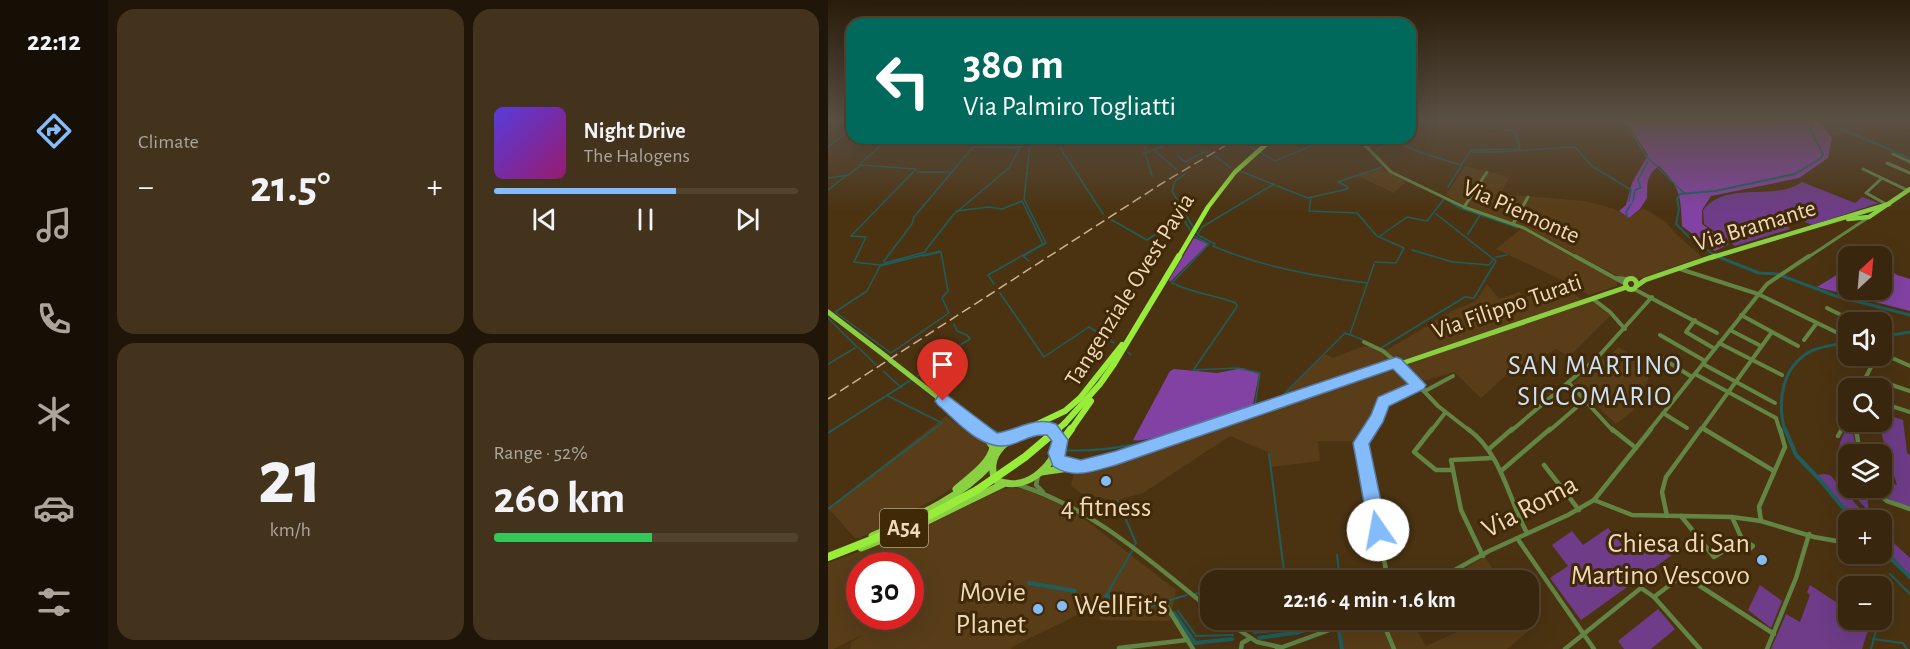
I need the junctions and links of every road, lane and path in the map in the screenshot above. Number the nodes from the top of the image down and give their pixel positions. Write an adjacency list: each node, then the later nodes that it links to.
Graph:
1 (1256, 150): 33 (highway, Tangenziale Ovest Pavia / A54)
2 (1370, 150): 13 (street, Via Piemonte)
3 (1893, 154): 4 (street)
4 (1910, 162)
5 (1887, 163): 8 (street)
6 (1863, 169): 9 (street)
7 (1487, 172): 13 (street)
8 (1910, 173)
9 (1881, 179): 10 (street); 12 (street)
10 (1909, 190): 12 (main road, Via Bramante)
11 (1528, 197): 18 (street)
12 (1887, 204): 14 (main road, Via Bramante); 15 (main road, Via Bramante)
13 (1464, 207): 18 (street, Via Piemonte)
14 (1865, 212): 16 (main road, Via Bramante); 17 (street, Via Bramante)
15 (1869, 217): 17 (main road, Via Bramante); 19 (street, Via Bramante)
16 (1840, 219): 17 (main road, Via Bramante); 20 (main road, Via Bramante)
17 (1857, 219): 19 (street, Via Bramante)
18 (1513, 224): 22 (street, Via Piemonte)
19 (1853, 227): 21 (street, Via Bramante)
20 (1680, 268): 22 (main road, Via Filippo Turati); 23 (street)
21 (1776, 277): 23 (street, Via Roma)
22 (1631, 284): 24 (street, Via Piemonte); 25 (main road, Via Filippo Turati); 48 (main road, Via Filippo Turati)
23 (1758, 294): 29 (street, Via Roma); 31 (street)
24 (1652, 297): 30 (street, Via Piemonte); 32 (street)
25 (1593, 299): 32 (street); 48 (main road, Via Filippo Turati)
26 (1827, 308): 28 (street)
27 (828, 312): 66 (main road)
28 (1838, 314)
29 (1741, 315): 34 (street); 35 (street, Via Roma)
30 (1695, 320): 35 (street, Via Piemonte); 43 (street)
31 (1816, 324): 36 (street); 38 (street)
32 (1624, 328): 54 (street)
33 (1135, 329): 69 (highway); 74 (highway); 106 (highway, A54, bridge)
34 (1772, 332): 41 (street); 42 (street)
35 (1722, 333): 40 (street, Via Roma); 41 (street, Via Piemonte)
36 (1838, 333)
37 (1660, 335): 47 (street)
38 (1804, 340)
39 (1364, 342): 48 (street)
40 (1719, 343): 43 (street, Via Roma); 46 (street)
41 (1761, 346): 46 (street)
42 (1798, 346)
43 (1714, 349): 47 (street, Via Roma)
44 (1657, 355): 50 (street)
45 (1892, 358): 49 (street)
46 (1751, 359): 51 (street); 53 (street)
47 (1704, 362): 50 (street, Via Roma); 53 (street)
48 (1398, 363): 55 (street); 82 (main road, Via Filippo Turati)
49 (1910, 366)
50 (1694, 375): 59 (street); 65 (street, Via Roma)
51 (1782, 375)
52 (1453, 376): 57 (street)
53 (1736, 382): 59 (street); 61 (street)
54 (1569, 383): 60 (street); 76 (street)
55 (1419, 385): 57 (street); 107 (street)
56 (1892, 385): 58 (street)
57 (1425, 391): 64 (street)
58 (1910, 391)
59 (1729, 392): 68 (street); 85 (street)
60 (1586, 400): 75 (street); 84 (street)
61 (1775, 404)
62 (1892, 406): 63 (street)
63 (1910, 412)
64 (1445, 413): 76 (street); 83 (street)
65 (1663, 413): 67 (street); 75 (street, Via Roma)
66 (975, 426): 72 (main road); 97 (main road)
67 (1687, 428)
68 (1702, 428): 85 (street); 94 (street)
69 (1026, 430): 73 (main road); 74 (main road)
70 (1841, 432): 71 (street)
71 (1838, 436)
72 (990, 438): 73 (main road); 78 (main road)
73 (1011, 438): 78 (main road)
74 (1060, 444): 77 (main road)
75 (1636, 448): 91 (street, Via Roma)
76 (1489, 449): 79 (street)
77 (1056, 453): 82 (main road); 86 (main road)
78 (996, 454): 80 (main road)
79 (1493, 458): 83 (street); 84 (street)
80 (992, 463): 87 (main road); 97 (main road)
81 (1544, 465): 93 (street)
82 (1081, 467): 86 (main road, Via Filippo Turati)
83 (1452, 470): 105 (street)
84 (1501, 471): 99 (street)
85 (1774, 471): 98 (street)
86 (1039, 473): 88 (main road); 89 (street)
87 (1003, 484): 88 (main road); 106 (main road)
88 (1015, 484): 89 (street)
89 (1043, 493): 110 (street)
90 (1883, 498): 92 (street)
91 (1594, 500): 93 (street, Via Roma); 94 (street)
92 (1910, 509)
93 (1579, 510): 99 (street, Via Roma)
94 (1667, 516): 95 (street)
95 (1680, 516): 96 (street); 104 (street)
96 (1732, 517): 98 (street); 102 (street)
97 (906, 520): 106 (main road)
98 (1761, 521): 100 (street)
99 (1527, 533): 101 (street, Via Roma)
100 (1809, 534): 103 (street); 116 (street)
101 (1517, 538): 105 (street, Via Roma); 115 (street)
102 (1742, 539)
103 (1838, 541)
104 (1727, 549)
105 (1483, 555): 108 (street, Via Roma)
106 (828, 556)
107 (1386, 570)
108 (1455, 570)
109 (1654, 597): 115 (street); 116 (street); 128 (street)
110 (1200, 601)
111 (1167, 608): 117 (street)
112 (1237, 630): 118 (street); 120 (street)
113 (1330, 630): 119 (street)
114 (1386, 630): 125 (street)
115 (1583, 634): 126 (street); 127 (street)
116 (1774, 634): 129 (street)
117 (1187, 640): 121 (street); 122 (street)
118 (1251, 640): 119 (street); 120 (street); 123 (street)
119 (1286, 646): 124 (street)
120 (1241, 647)
121 (1119, 648)
122 (1193, 649)
123 (1254, 649)
124 (1277, 649)
125 (1394, 649)
126 (1565, 649)
127 (1594, 649)
128 (1699, 649)
129 (1767, 649)

